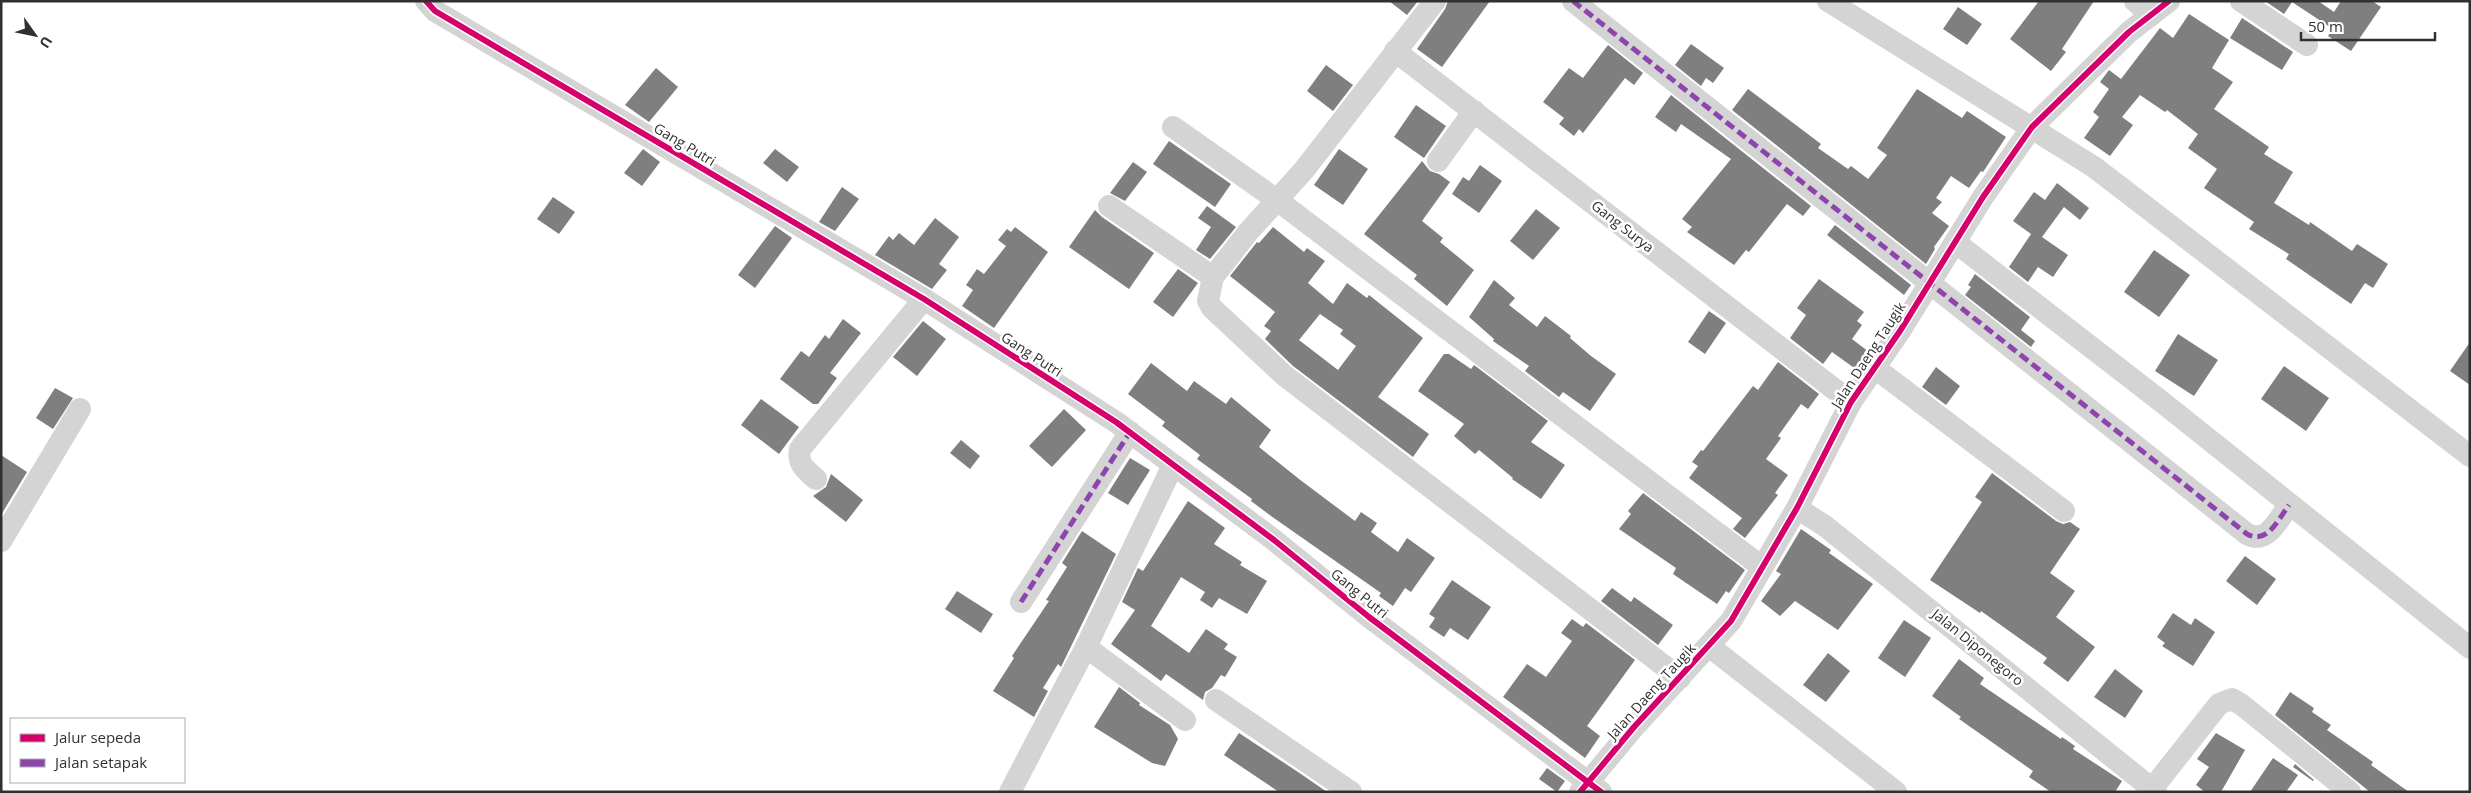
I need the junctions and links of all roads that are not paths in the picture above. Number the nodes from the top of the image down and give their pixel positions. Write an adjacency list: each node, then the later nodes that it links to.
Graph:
1 (426, 1): 19 (street, Gang Putri)
2 (1435, 1): 9 (street)
3 (1573, 1): 18 (street)
4 (1828, 1): 12 (street)
5 (2170, 1): 7 (street, Jalan Daeng Taugik)
6 (2241, 1): 8 (street)
7 (2143, 8): 12 (street, Jalan Daeng Taugik)
8 (2307, 45)
9 (1395, 51): 10 (street, Gang Surya); 14 (street)
10 (1474, 111): 13 (street); 21 (street, Gang Surya)
11 (1173, 127): 14 (street)
12 (2032, 128): 16 (street, Jalan Daeng Taugik); 24 (street)
13 (1438, 161)
14 (1277, 200): 17 (street); 31 (street)
15 (1109, 206): 17 (street)
16 (1955, 242): 18 (street, Jalan Daeng Taugik); 27 (street)
17 (1213, 278): 36 (street)
18 (1929, 282): 20 (street, Jalan Daeng Taugik); 27 (street)
19 (924, 299): 23 (street, Gang Putri); 26 (street)
20 (1875, 368): 21 (street, Jalan Daeng Taugik); 29 (street)
21 (1851, 402): 28 (street, Jalan Daeng Taugik)
22 (80, 409): 30 (street)
23 (1130, 432): 25 (street, Gang Putri); 32 (street)
24 (2470, 456)
25 (1173, 465): 34 (street); 39 (street, Gang Putri)
26 (816, 479)
27 (2288, 505): 35 (street)
28 (1797, 508): 31 (street, Jalan Daeng Taugik); 40 (street, Jalan Diponegoro)
29 (2064, 511)
30 (1, 541)
31 (1762, 567): 33 (street, Jalan Daeng Taugik)
32 (1021, 602)
33 (1709, 646): 36 (street, Jalan Daeng Taugik); 43 (street)
34 (1086, 647): 38 (street); 41 (street)
35 (2470, 648)
36 (1680, 678): 39 (street, Jalan Daeng Taugik)
37 (1216, 700): 42 (street)
38 (1185, 720)
39 (1590, 789)
40 (2154, 790): 44 (street)
41 (1010, 792)
42 (1351, 792)
43 (1896, 792)
44 (2350, 792)

